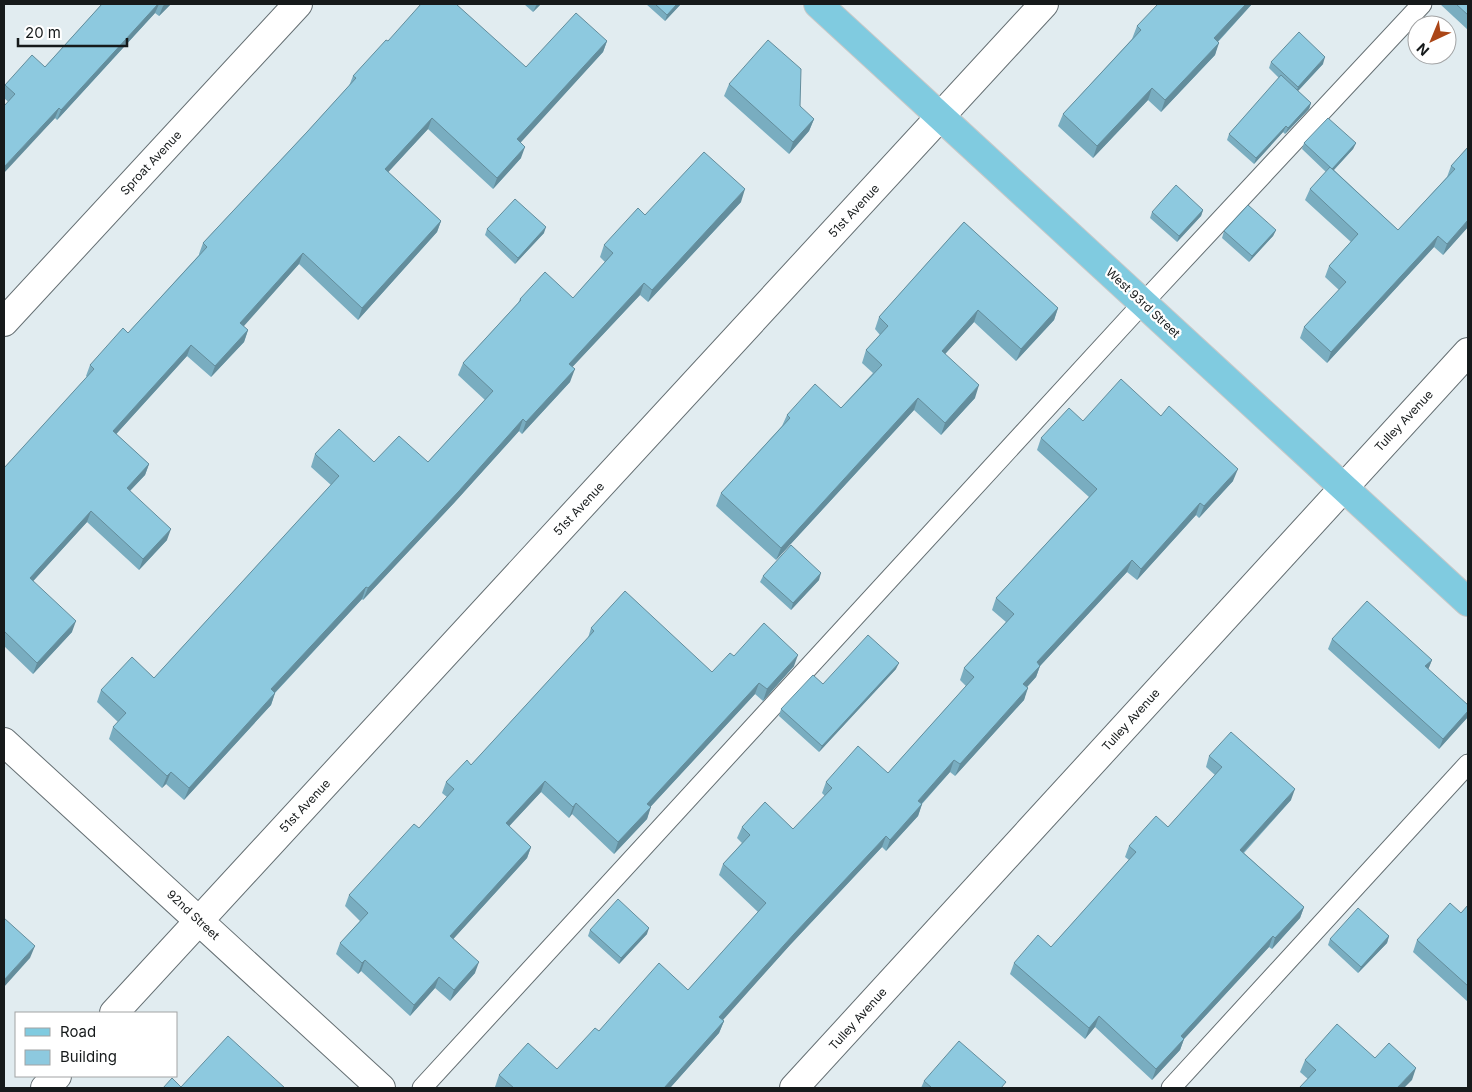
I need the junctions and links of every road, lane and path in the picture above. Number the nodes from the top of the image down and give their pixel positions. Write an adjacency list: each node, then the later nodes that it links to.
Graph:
1 (298, 4): 7 (street, Sproat Avenue)
2 (818, 4): 5 (main road, West 93rd Street)
3 (1044, 4): 5 (street, 51st Avenue)
4 (1422, 4): 6 (lane)
5 (940, 116): 6 (main road, West 93rd Street); 13 (street, 51st Avenue)
6 (1143, 303): 9 (main road, West 93rd Street); 18 (lane)
7 (4, 322)
8 (1468, 352): 9 (street, Tulley Avenue)
9 (1344, 487): 10 (main road, West 93rd Street); 19 (street, Tulley Avenue)
10 (1468, 602)
11 (4, 742): 13 (street, 92nd Street)
12 (1468, 764): 20 (lane)
13 (199, 921): 14 (street, 51st Avenue); 17 (street, 92nd Street)
14 (115, 1012)
15 (56, 1077): 16 (street)
16 (45, 1088)
17 (381, 1088)
18 (422, 1088)
19 (794, 1088)
20 (1171, 1088)

